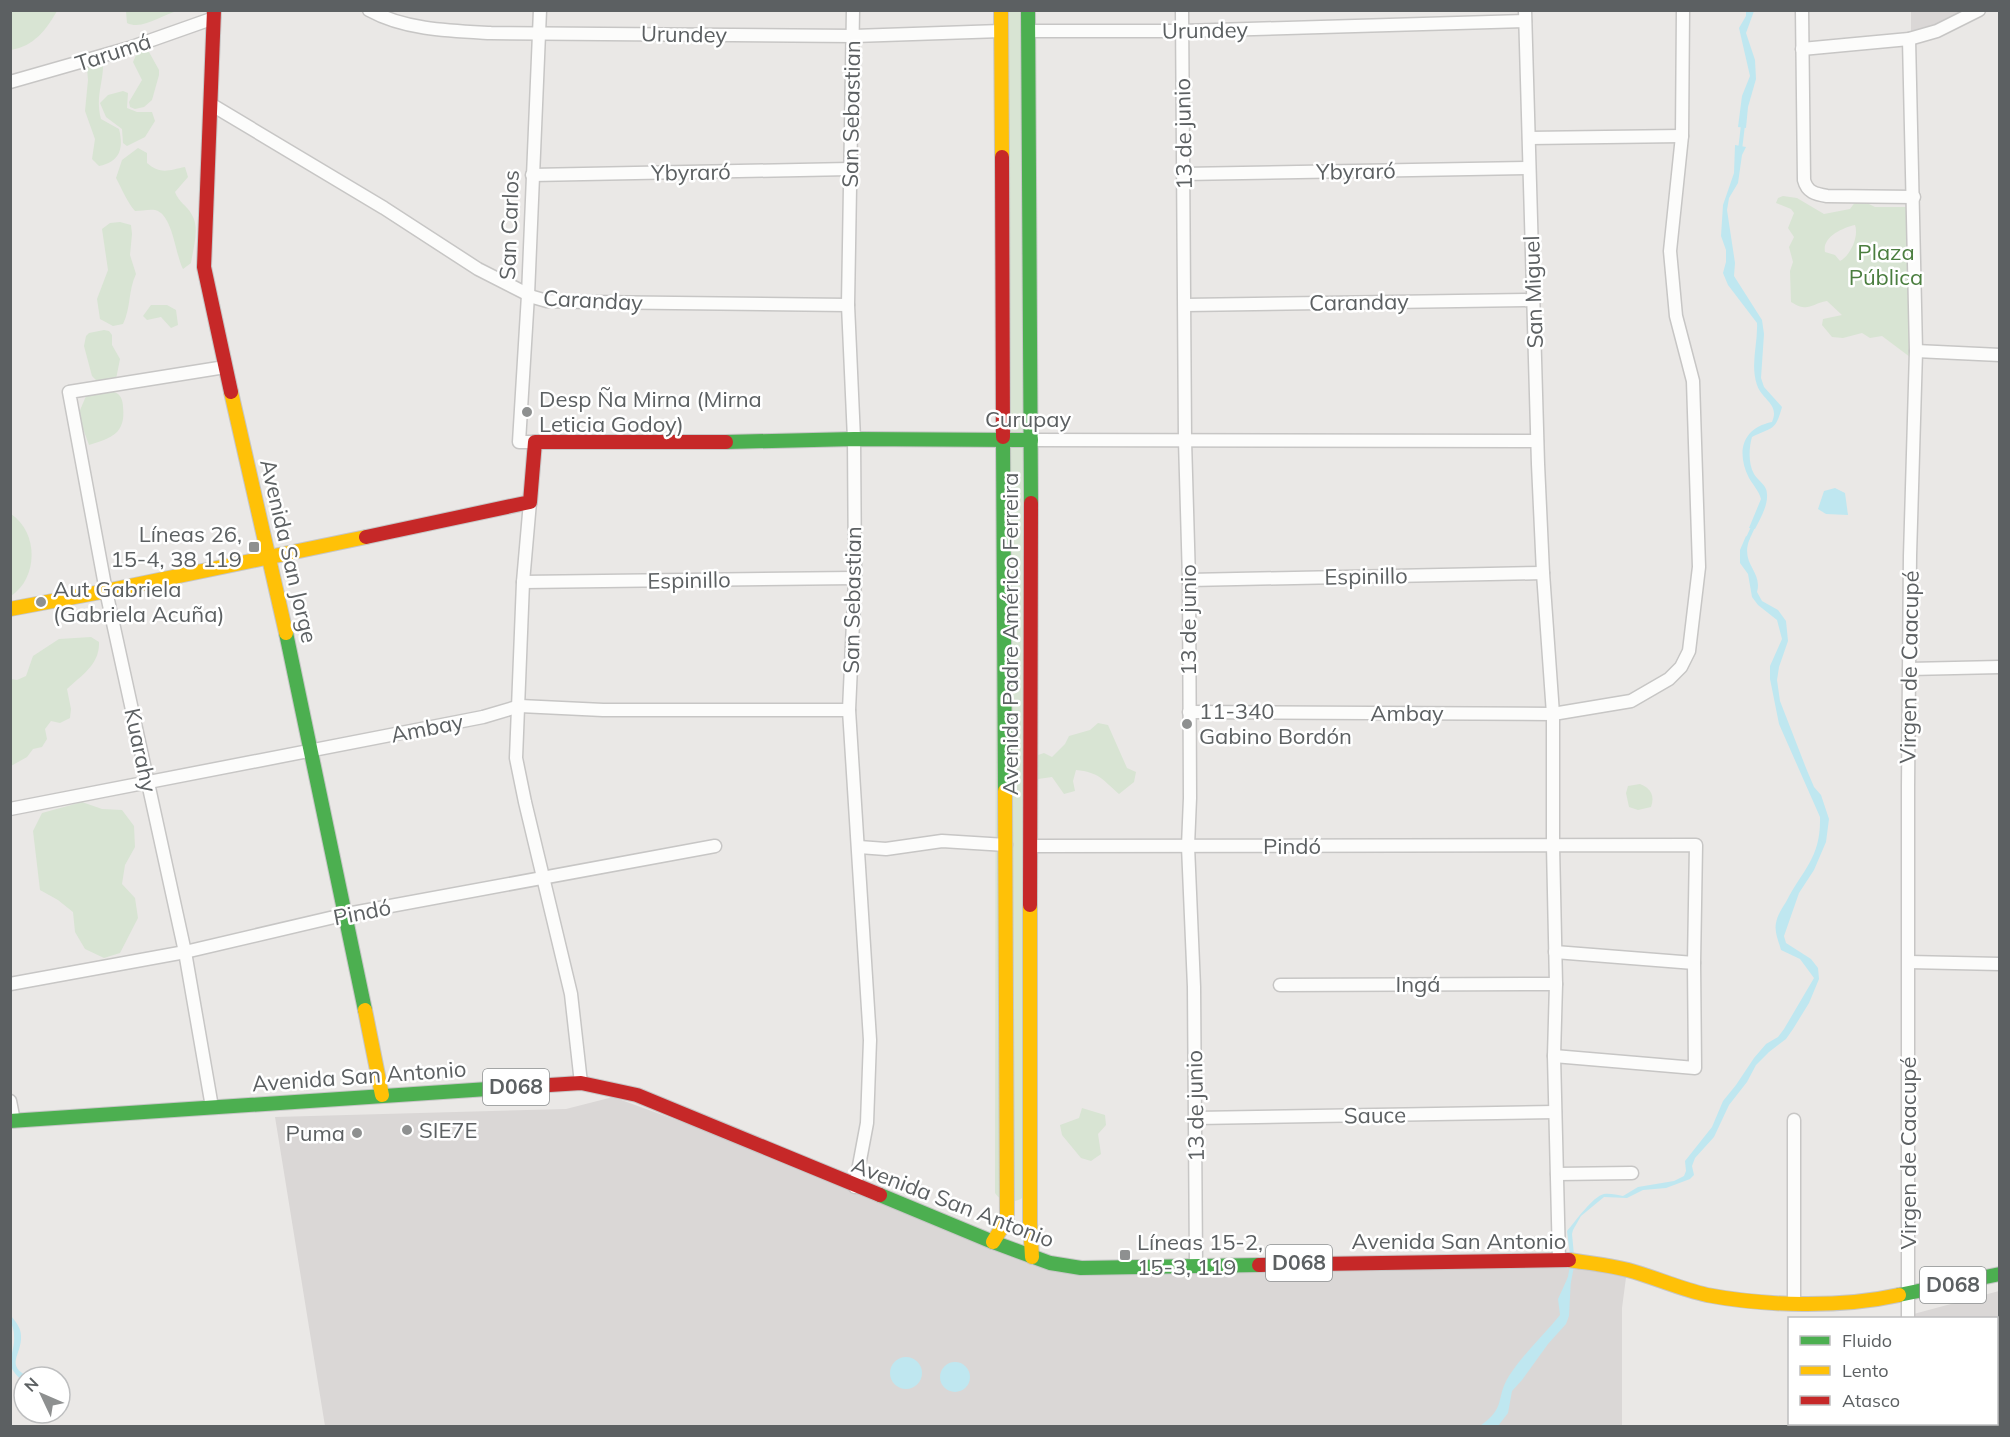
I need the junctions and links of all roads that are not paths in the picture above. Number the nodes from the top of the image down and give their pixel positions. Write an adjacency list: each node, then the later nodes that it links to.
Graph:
1 (369, 10): 15 (street, Urundey)
2 (540, 10): 15 (street, San Carlos)
3 (853, 10): 16 (street, San Sebastian)
4 (1001, 10): 12 (street, Avenida Padre Américo Ferreira)
5 (1028, 10): 13 (street, Avenida Padre Américo Ferreira)
6 (1182, 10): 14 (street, 13 de junio)
7 (1683, 10): 21 (street, Ambay)
8 (1802, 10): 18 (street)
9 (1979, 10): 17 (street)
10 (214, 14): 19 (street, Tarumá); 20 (street, Avenida San Jorge)
11 (1525, 16): 14 (street, Urundey); 22 (street, San Miguel)
12 (1001, 31): 16 (street, Urundey); 37 (street, Avenida Padre Américo Ferreira)
13 (1028, 31): 14 (street, Urundey); 38 (street, Avenida Padre Américo Ferreira)
14 (1182, 31): 25 (street, 13 de junio)
15 (540, 33): 16 (street, Urundey); 26 (street, San Carlos)
16 (854, 36): 24 (street, San Sebastian)
17 (1910, 39): 18 (street); 27 (street, Virgen de Caacupé)
18 (1802, 49): 27 (street)
19 (10, 82)
20 (212, 105): 28 (street, Caranday); 34 (street, Avenida San Jorge)
21 (1682, 136): 22 (street); 55 (street, Ambay)
22 (1529, 138): 23 (street, San Miguel)
23 (1529, 168): 25 (street, Ybyraró); 29 (street, San Miguel)
24 (849, 169): 26 (street, Ybyraró); 30 (street, San Sebastian)
25 (1183, 174): 31 (street, 13 de junio)
26 (532, 175): 28 (street, San Carlos)
27 (1914, 197): 32 (street, Virgen de Caacupé)
28 (528, 295): 30 (street, Caranday); 41 (street, San Carlos)
29 (1533, 300): 31 (street, Caranday); 40 (street, San Miguel)
30 (848, 305): 35 (street, San Sebastian)
31 (1185, 305): 39 (street, 13 de junio)
32 (1916, 351): 33 (street); 51 (street, Virgen de Caacupé)
33 (2000, 355)
34 (225, 367): 43 (street, Avenida San Jorge); 48 (street, Kuarahy)
35 (854, 439): 36 (street, Curupay); 37 (street, Curupay); 45 (street, San Sebastian)
36 (534, 441): 41 (street, Curupay); 42 (street)
37 (1004, 441): 38 (street, Curupay); 59 (street, Avenida Padre Américo Ferreira)
38 (1031, 441): 39 (street, Curupay); 61 (street, Avenida Padre Américo Ferreira)
39 (1185, 441): 40 (street, Curupay); 46 (street, 13 de junio)
40 (1538, 441): 44 (street, San Miguel)
41 (519, 442)
42 (530, 502): 43 (street); 47 (street)
43 (270, 556): 48 (street); 56 (street, Avenida San Jorge)
44 (1543, 573): 46 (street, Espinillo); 55 (street, San Miguel)
45 (855, 578): 47 (street, Espinillo); 53 (street, San Sebastian)
46 (1188, 580): 54 (street, 13 de junio)
47 (523, 582): 52 (street)
48 (106, 591): 49 (street); 57 (street, Kuarahy)
49 (10, 609)
50 (2000, 667): 51 (street)
51 (1909, 669): 69 (street, Virgen de Caacupé)
52 (520, 706): 53 (street, Ambay); 56 (street, Ambay); 65 (street)
53 (849, 710): 64 (street, San Sebastian)
54 (1189, 712): 55 (street, Ambay); 62 (street, 13 de junio)
55 (1553, 714): 63 (street, San Miguel)
56 (312, 750): 57 (street, Ambay); 66 (street, Avenida San Jorge)
57 (148, 782): 58 (street, Ambay); 67 (street, Kuarahy)
58 (10, 809)
59 (1006, 845): 64 (street); 87 (street, Avenida Padre Américo Ferreira)
60 (715, 846): 65 (street, Pindó)
61 (1031, 846): 62 (street, Pindó); 88 (street, Avenida Padre Américo Ferreira)
62 (1188, 846): 63 (street, Pindó); 81 (street, 13 de junio)
63 (1553, 846): 68 (street, San Miguel); 70 (street, Pindó)
64 (859, 847): 86 (street, San Sebastian)
65 (543, 878): 66 (street, Pindó); 76 (street)
66 (347, 914): 67 (street, Pindó); 77 (street, Avenida San Jorge)
67 (185, 952): 72 (street, Pindó); 79 (street, Kuarahy)
68 (1555, 952): 70 (street); 73 (street, San Miguel)
69 (1908, 962): 71 (street); 94 (street, Virgen de Caacupé)
70 (1694, 963): 75 (street)
71 (2000, 964)
72 (10, 984)
73 (1556, 984): 74 (street, Ingá); 75 (street, San Miguel)
74 (1280, 985)
75 (1554, 1056): 80 (street, San Miguel)
76 (581, 1083): 77 (street, Avenida San Antonio / D068); 86 (street, Avenida San Antonio / D068)
77 (382, 1095): 79 (street, Avenida San Antonio / D068)
78 (10, 1101): 83 (street)
79 (212, 1107): 83 (street, Avenida San Antonio / D068)
80 (1555, 1112): 81 (street, Sauce); 85 (street, San Miguel)
81 (1196, 1118): 92 (street, 13 de junio)
82 (1794, 1120): 95 (street)
83 (12, 1121)
84 (1632, 1173): 85 (street)
85 (1557, 1174): 91 (street, San Miguel)
86 (855, 1187): 89 (street, Avenida San Antonio / D068)
87 (1007, 1219): 88 (street); 89 (street)
88 (1030, 1223): 90 (street, Avenida Padre Américo Ferreira)
89 (993, 1242): 90 (street, Avenida San Antonio / D068)
90 (1032, 1257): 92 (street, Avenida San Antonio / D068)
91 (1564, 1260): 92 (street, Avenida San Antonio / D068); 95 (street, Avenida San Antonio / D068)
92 (1196, 1265)
93 (2000, 1274): 94 (street, Avenida San Antonio / D068)
94 (1907, 1295): 95 (street, Avenida San Antonio / D068); 96 (street, Virgen de Caacupé)
95 (1794, 1303)
96 (1908, 1317)

